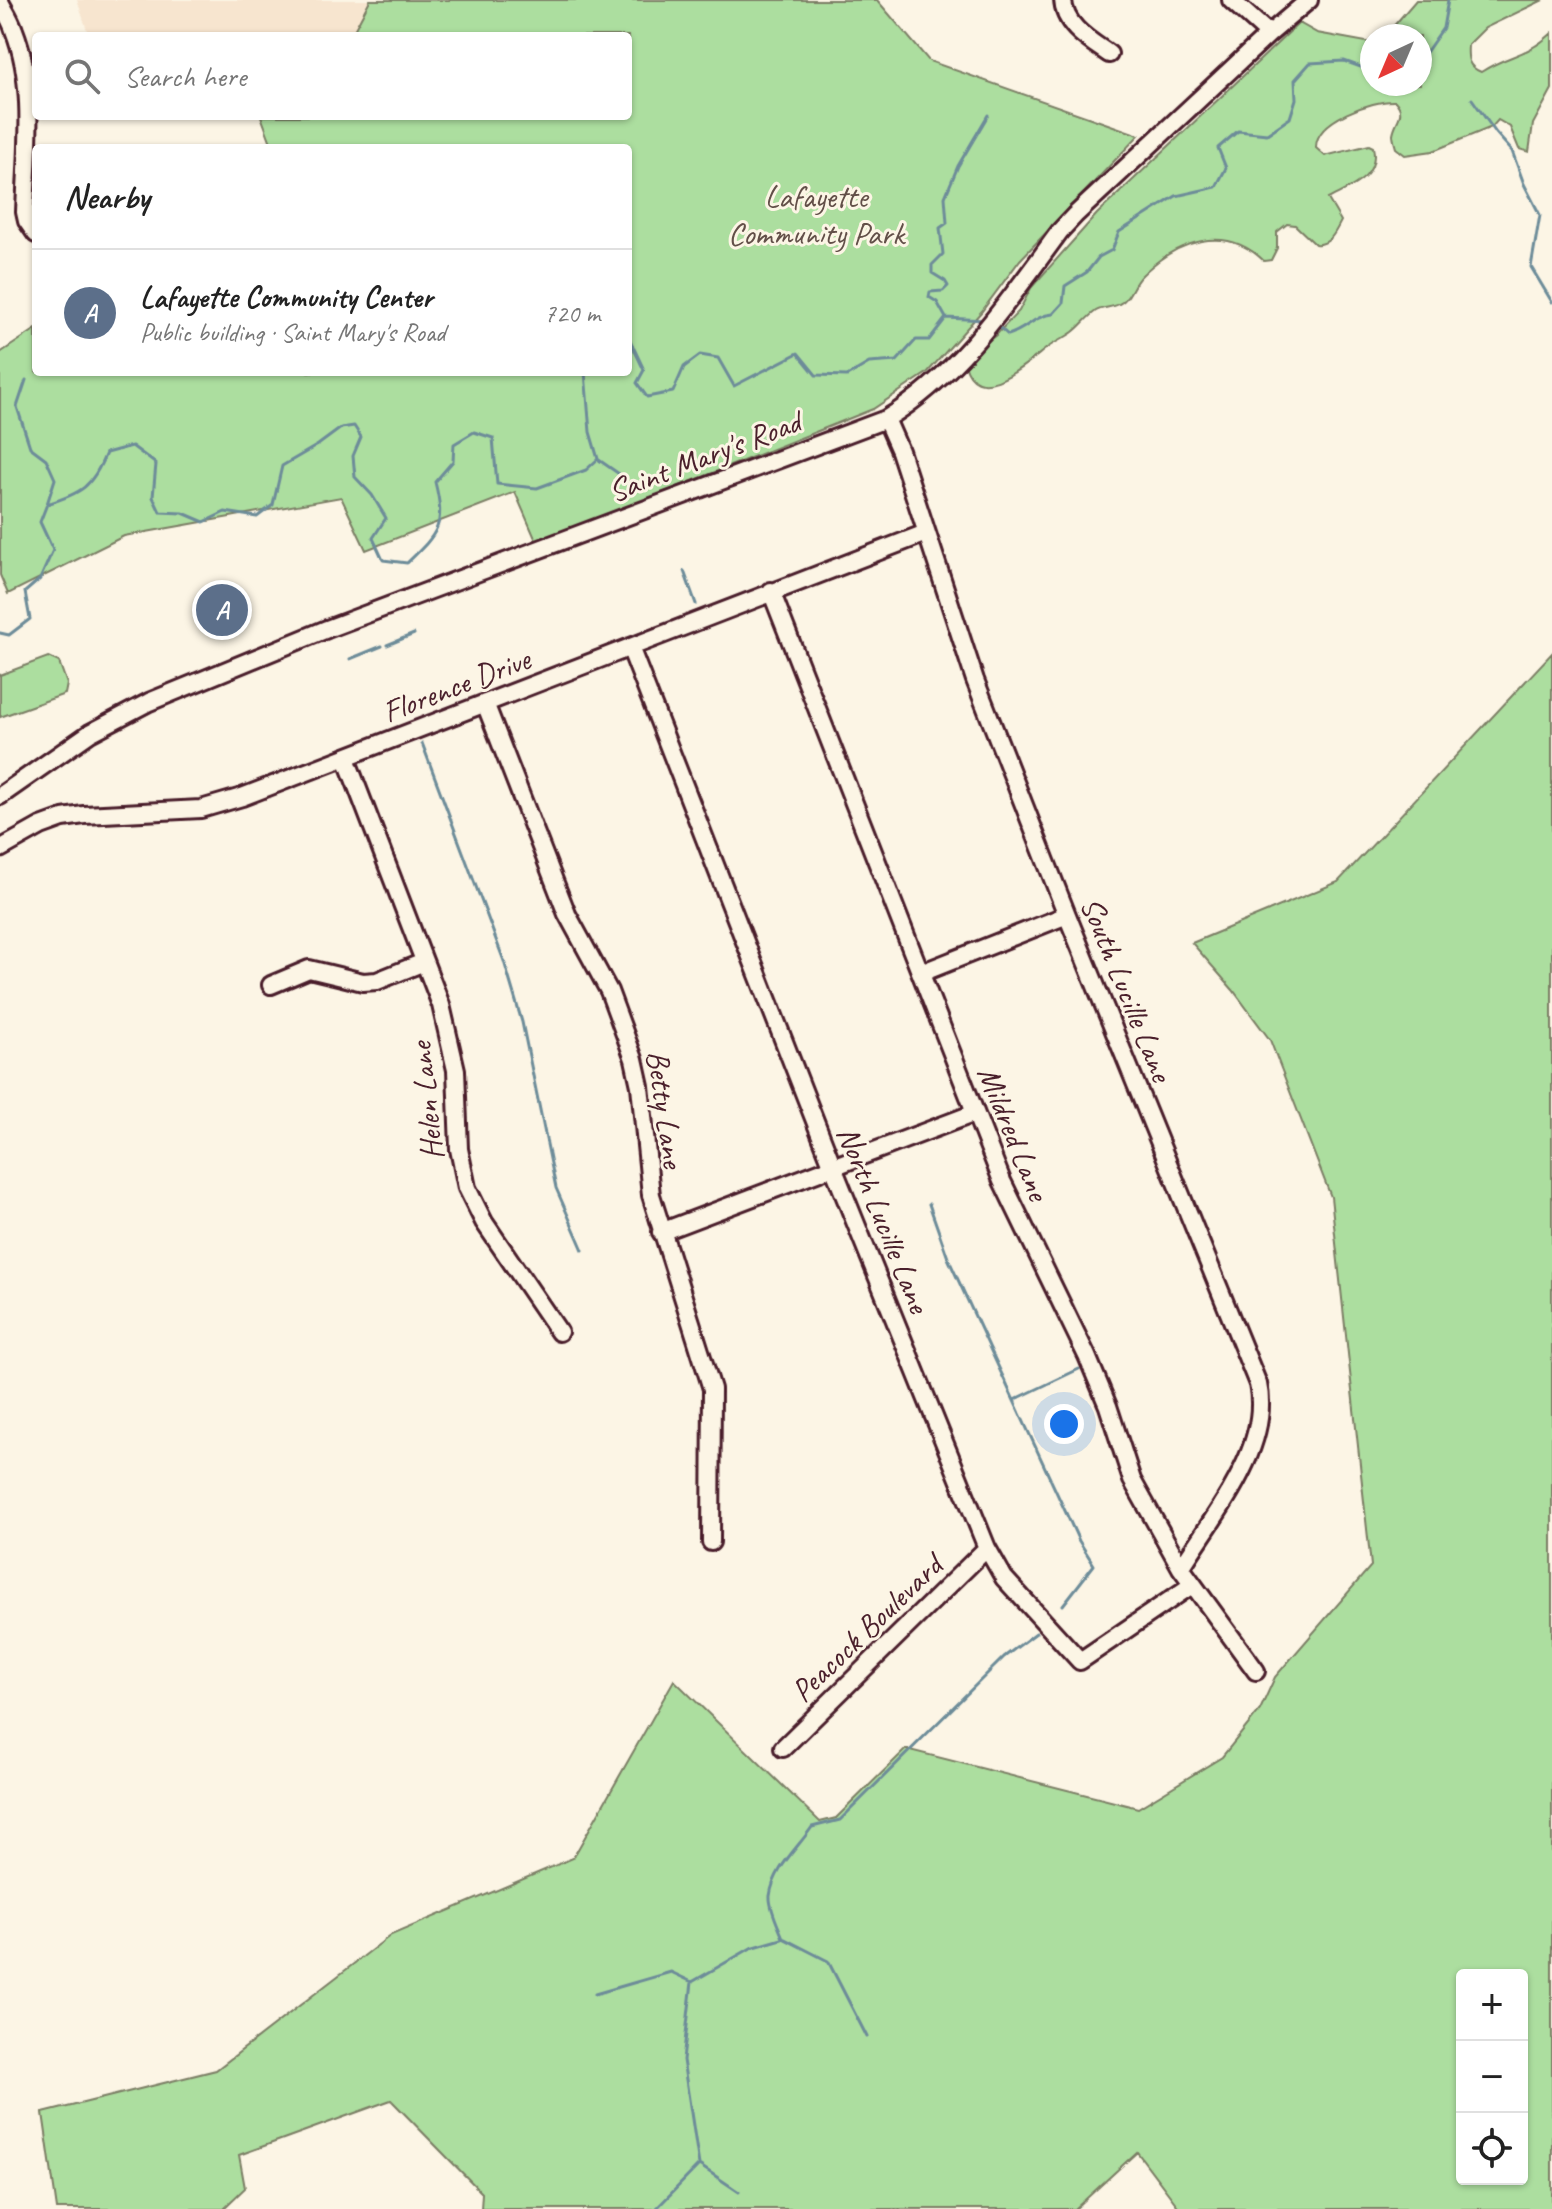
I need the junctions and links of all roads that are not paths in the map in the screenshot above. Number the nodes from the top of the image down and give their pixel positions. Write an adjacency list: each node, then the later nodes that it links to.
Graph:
1 (1063, 0): 6 (street)
2 (1231, 0): 5 (street)
3 (1309, 0): 5 (street, Saint Mary's Road)
4 (0, 2): 7 (street)
5 (1269, 34): 8 (street, Saint Mary's Road)
6 (1109, 54)
7 (32, 228)
8 (886, 419): 9 (street, South Lucille Lane); 14 (street, Saint Mary's Road)
9 (926, 533): 10 (street, Florence Drive); 16 (street, South Lucille Lane)
10 (771, 591): 11 (street, Florence Drive); 18 (street, Mildred Lane)
11 (630, 647): 12 (street, Florence Drive); 21 (street, North Lucille Lane)
12 (485, 703): 13 (street, Florence Drive); 22 (street, Betty Lane)
13 (346, 758): 15 (street, Florence Drive); 17 (street, Helen Lane)
14 (0, 796)
15 (0, 849)
16 (1067, 915): 18 (street); 26 (street, South Lucille Lane)
17 (424, 962): 19 (street); 23 (street, Helen Lane)
18 (921, 973): 20 (street, Mildred Lane)
19 (271, 985)
20 (975, 1113): 21 (street); 26 (street, Mildred Lane)
21 (833, 1167): 22 (street); 25 (street, North Lucille Lane)
22 (661, 1232): 24 (street, Betty Lane)
23 (559, 1332)
24 (711, 1542)
25 (987, 1548): 27 (street, North Lucille Lane); 29 (street, Peacock Boulevard)
26 (1181, 1568): 27 (street, Mildred Lane)
27 (1192, 1585): 28 (street, Mildred Lane)
28 (1256, 1671)
29 (783, 1748)

